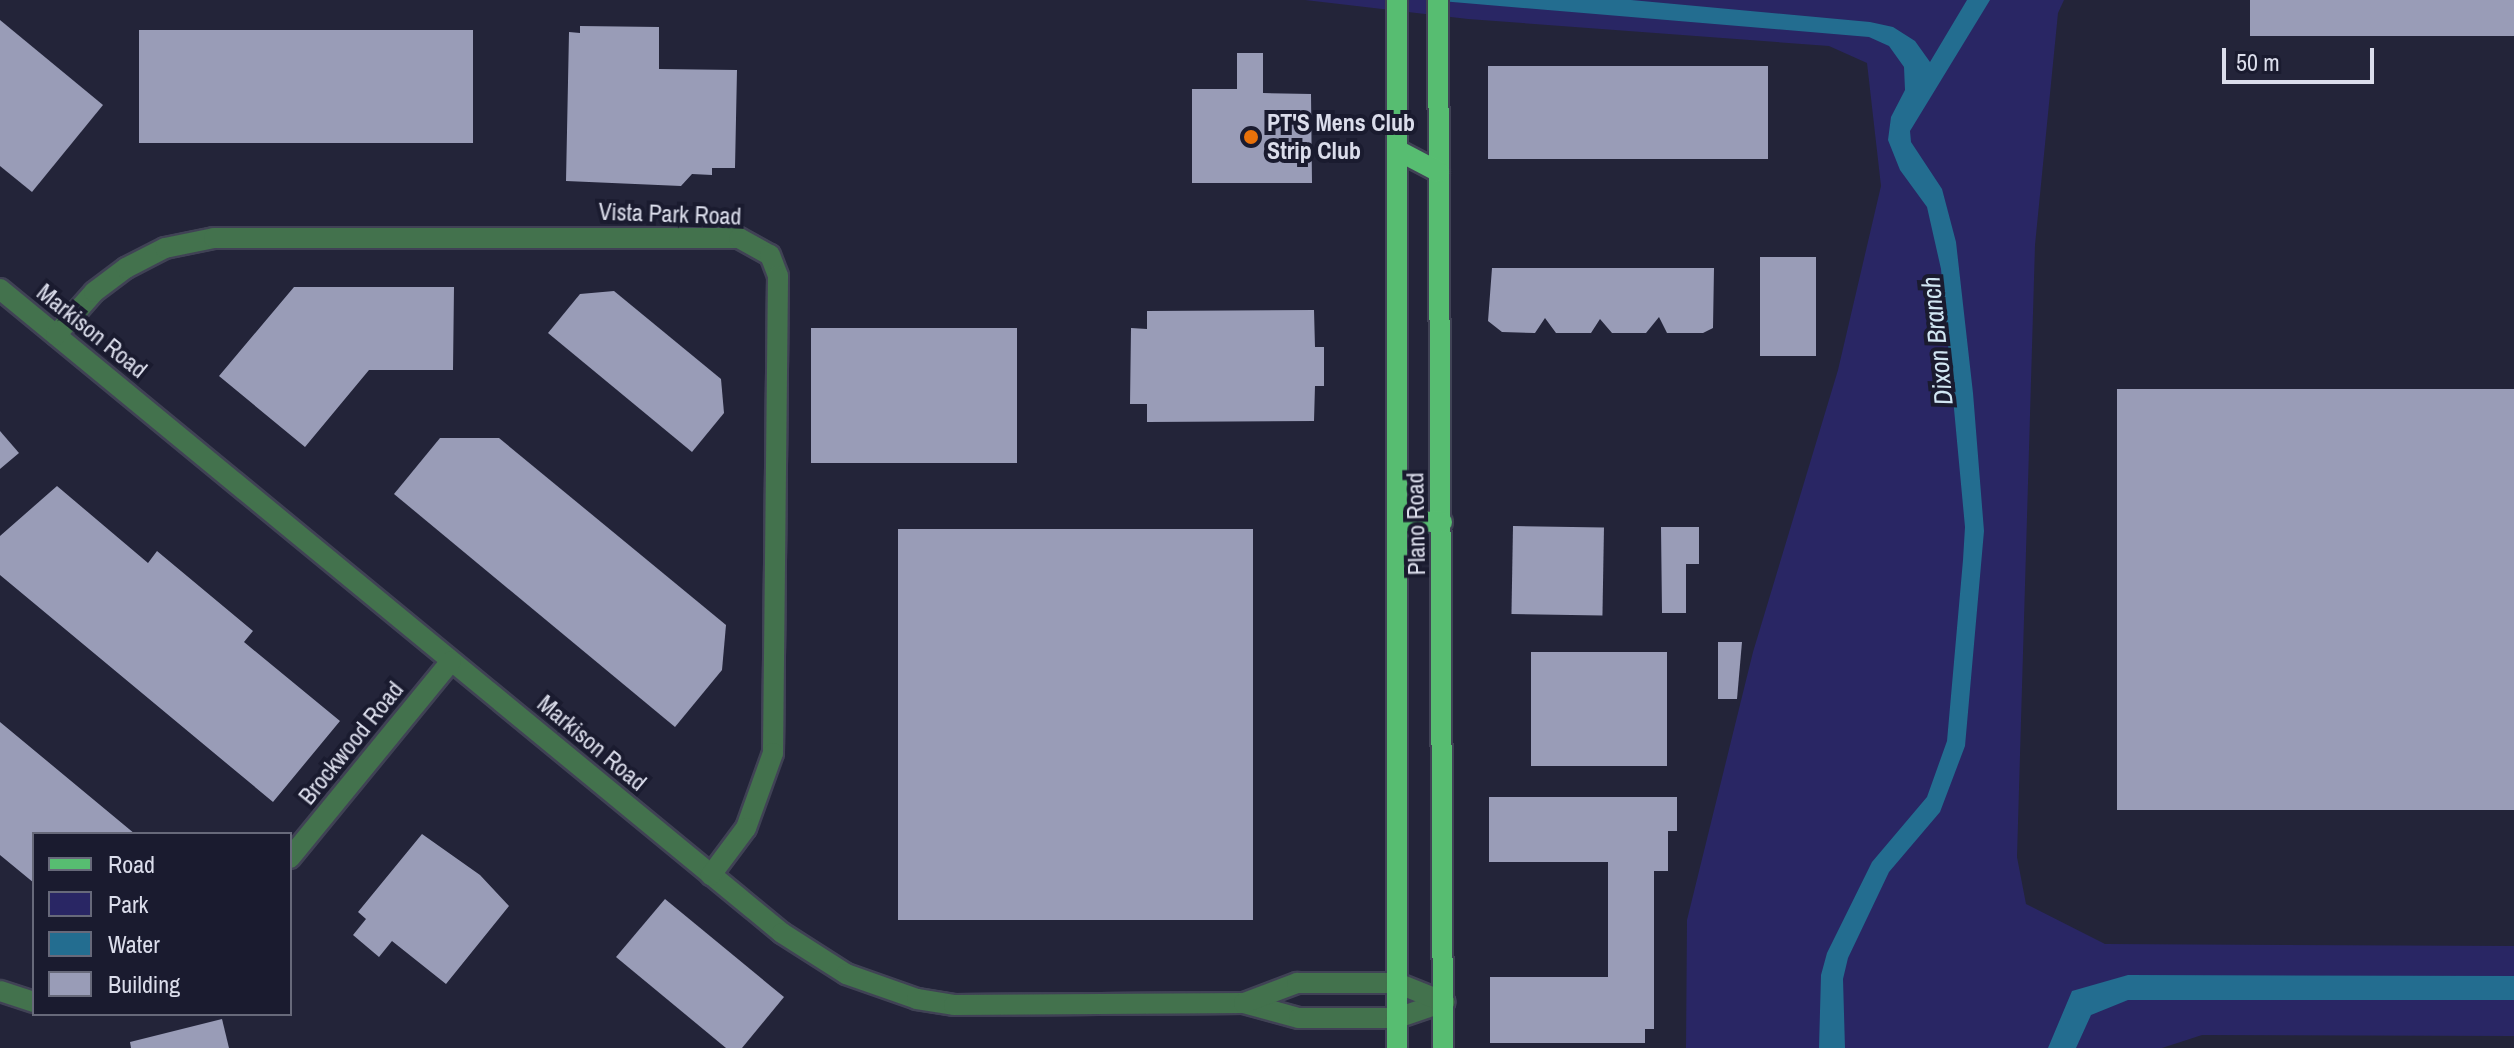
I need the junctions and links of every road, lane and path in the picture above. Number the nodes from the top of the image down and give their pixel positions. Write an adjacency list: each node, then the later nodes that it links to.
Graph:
1 (1397, 1): 3 (main road, Plano Road)
2 (1438, 1): 4 (main road, Plano Road)
3 (1399, 151): 4 (main road); 7 (main road, Plano Road)
4 (1439, 172): 8 (main road, Plano Road)
5 (0, 289): 6 (street, Markison Road)
6 (56, 335): 9 (street, Markison Road); 11 (street, Vista Park Road)
7 (1398, 521): 8 (main road); 12 (main road, Plano Road)
8 (1442, 522): 15 (main road, Plano Road)
9 (451, 661): 10 (street, Brockwood Road); 11 (street, Markison Road)
10 (292, 856)
11 (711, 875): 16 (street, Markison Road)
12 (1397, 983): 15 (street, Markison Road); 16 (street, Markison Road); 17 (main road, Plano Road)
13 (0, 991): 14 (street)
14 (32, 1001)
15 (1444, 1002): 17 (street, Markison Road); 19 (main road, Plano Road)
16 (1244, 1003): 17 (street, Markison Road)
17 (1397, 1018): 18 (main road, Plano Road)
18 (1397, 1048)
19 (1443, 1048)

